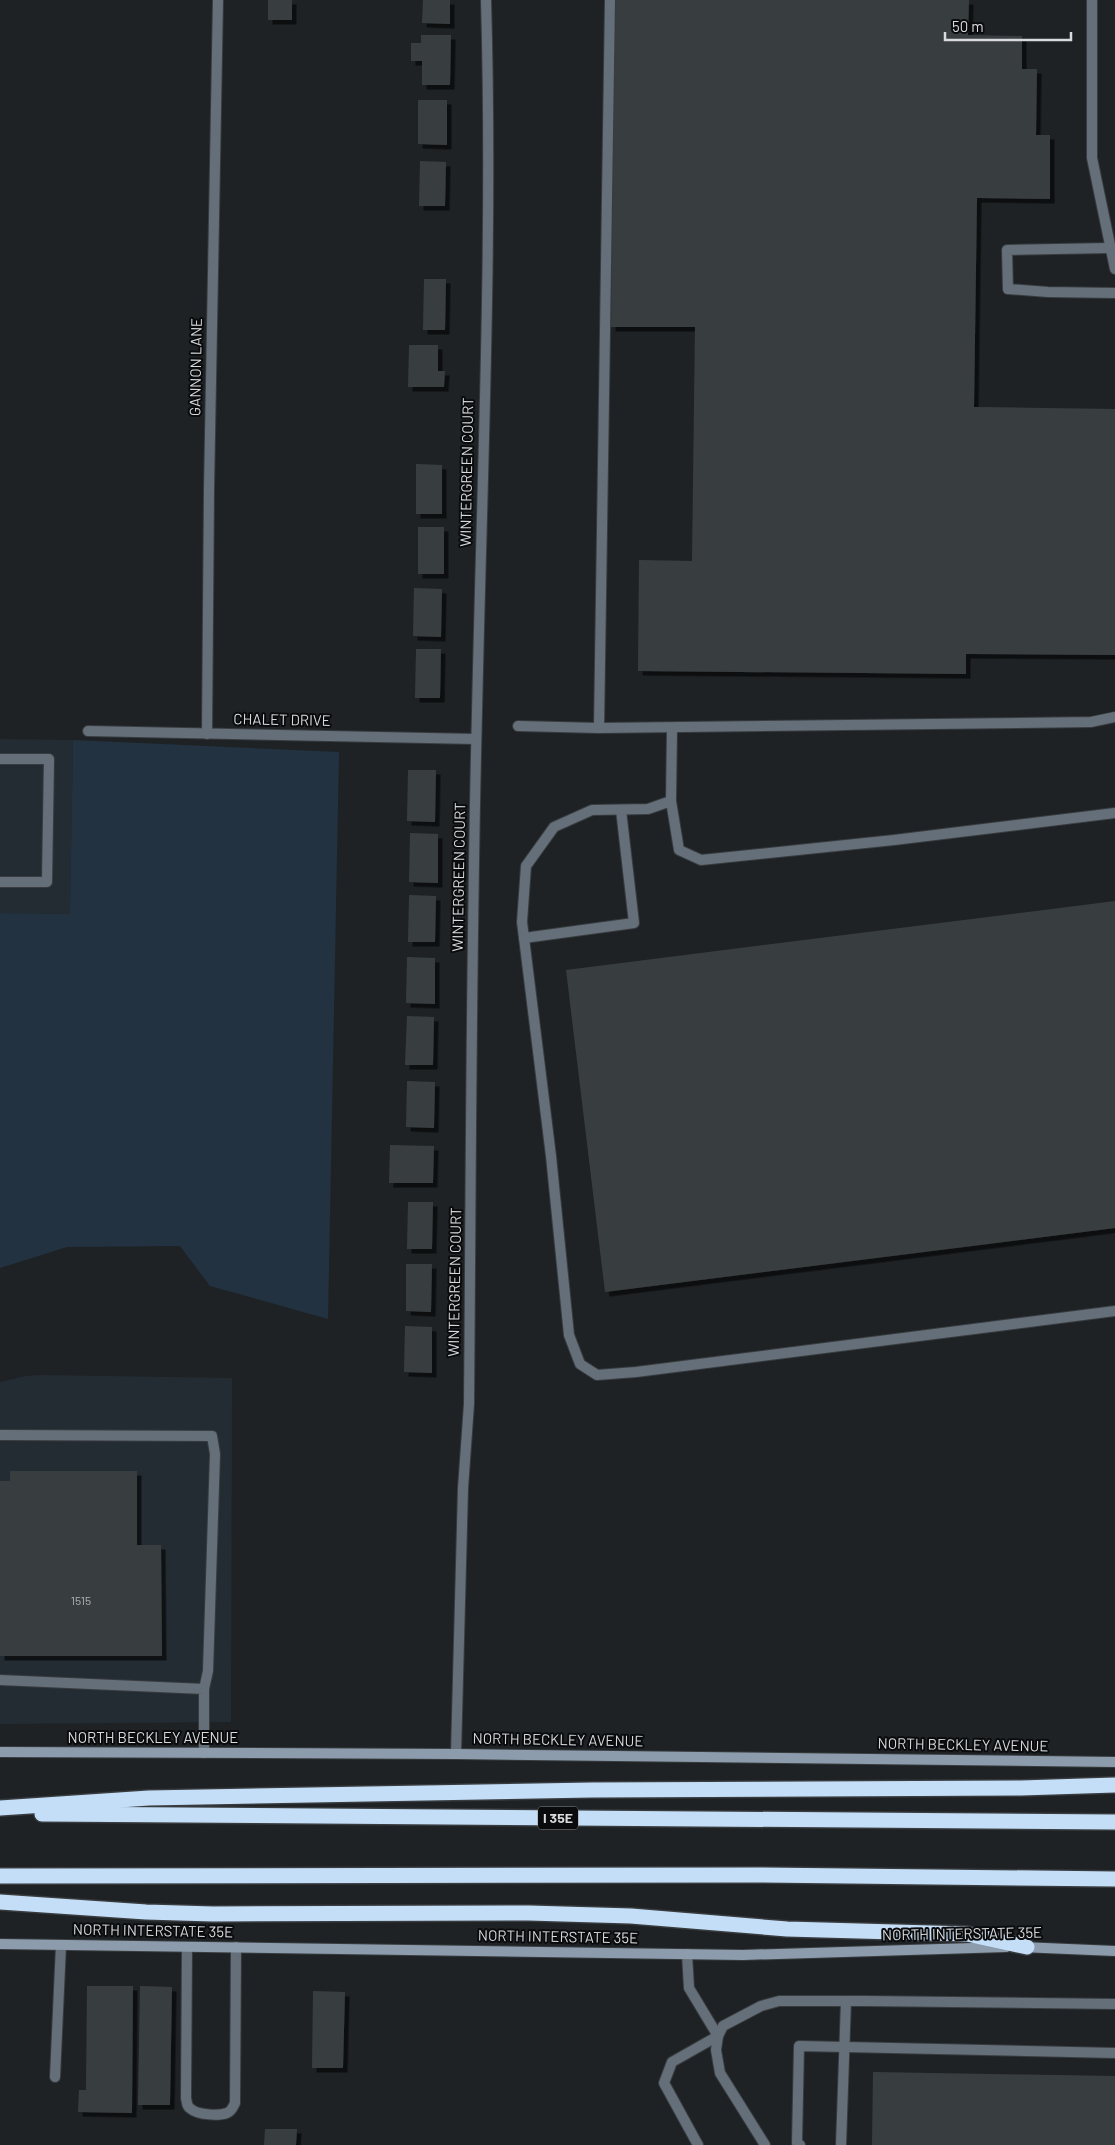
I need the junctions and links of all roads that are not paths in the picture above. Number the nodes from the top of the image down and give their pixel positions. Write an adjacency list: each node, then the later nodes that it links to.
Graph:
1 (218, 0): 13 (street, GANNON LANE)
2 (486, 0): 14 (street, WINTERGREEN COURT)
3 (610, 0): 10 (street)
4 (1092, 0): 5 (street)
5 (1110, 248): 6 (street); 7 (street)
6 (1115, 269)
7 (1115, 293)
8 (1115, 717): 11 (street)
9 (518, 726): 10 (street)
10 (599, 728): 11 (street)
11 (672, 728): 16 (street)
12 (88, 731): 13 (street, CHALET DRIVE)
13 (207, 734): 14 (street, CHALET DRIVE)
14 (476, 739): 27 (street, WINTERGREEN COURT)
15 (0, 759): 19 (street)
16 (671, 801): 17 (street); 18 (street)
17 (621, 810): 20 (street); 20 (street)
18 (1115, 813)
19 (0, 882)
20 (524, 938): 21 (street)
21 (1115, 1310)
22 (0, 1435): 24 (street)
23 (0, 1680): 24 (street)
24 (204, 1689): 26 (street)
25 (0, 1752): 26 (main road, NORTH BECKLEY AVENUE)
26 (204, 1753): 27 (main road, NORTH BECKLEY AVENUE)
27 (456, 1754): 28 (main road, NORTH BECKLEY AVENUE)
28 (1115, 1762)
29 (1115, 1785): 30 (highway)
30 (0, 1808)
31 (0, 1814): 32 (highway, I 35E)
32 (1115, 1822)
33 (0, 1876): 34 (highway)
34 (1115, 1879)
35 (0, 1902): 39 (highway)
36 (0, 1944): 37 (main road, NORTH INTERSTATE 35E)
37 (61, 1945): 38 (main road, NORTH INTERSTATE 35E); 48 (street)
38 (187, 1947): 40 (main road, NORTH INTERSTATE 35E); 40 (street)
39 (1027, 1947): 41 (main road, NORTH INTERSTATE 35E); 42 (main road, NORTH INTERSTATE 35E)
40 (236, 1948): 42 (main road, NORTH INTERSTATE 35E)
41 (1115, 1951)
42 (687, 1954): 45 (street)
43 (846, 2001): 44 (street); 45 (street); 46 (street)
44 (1115, 2004)
45 (718, 2036): 49 (street); 50 (street)
46 (844, 2048): 47 (street); 51 (street); 52 (street)
47 (1115, 2053)
48 (55, 2077)
49 (698, 2145)
50 (765, 2145)
51 (800, 2145)
52 (841, 2145)

